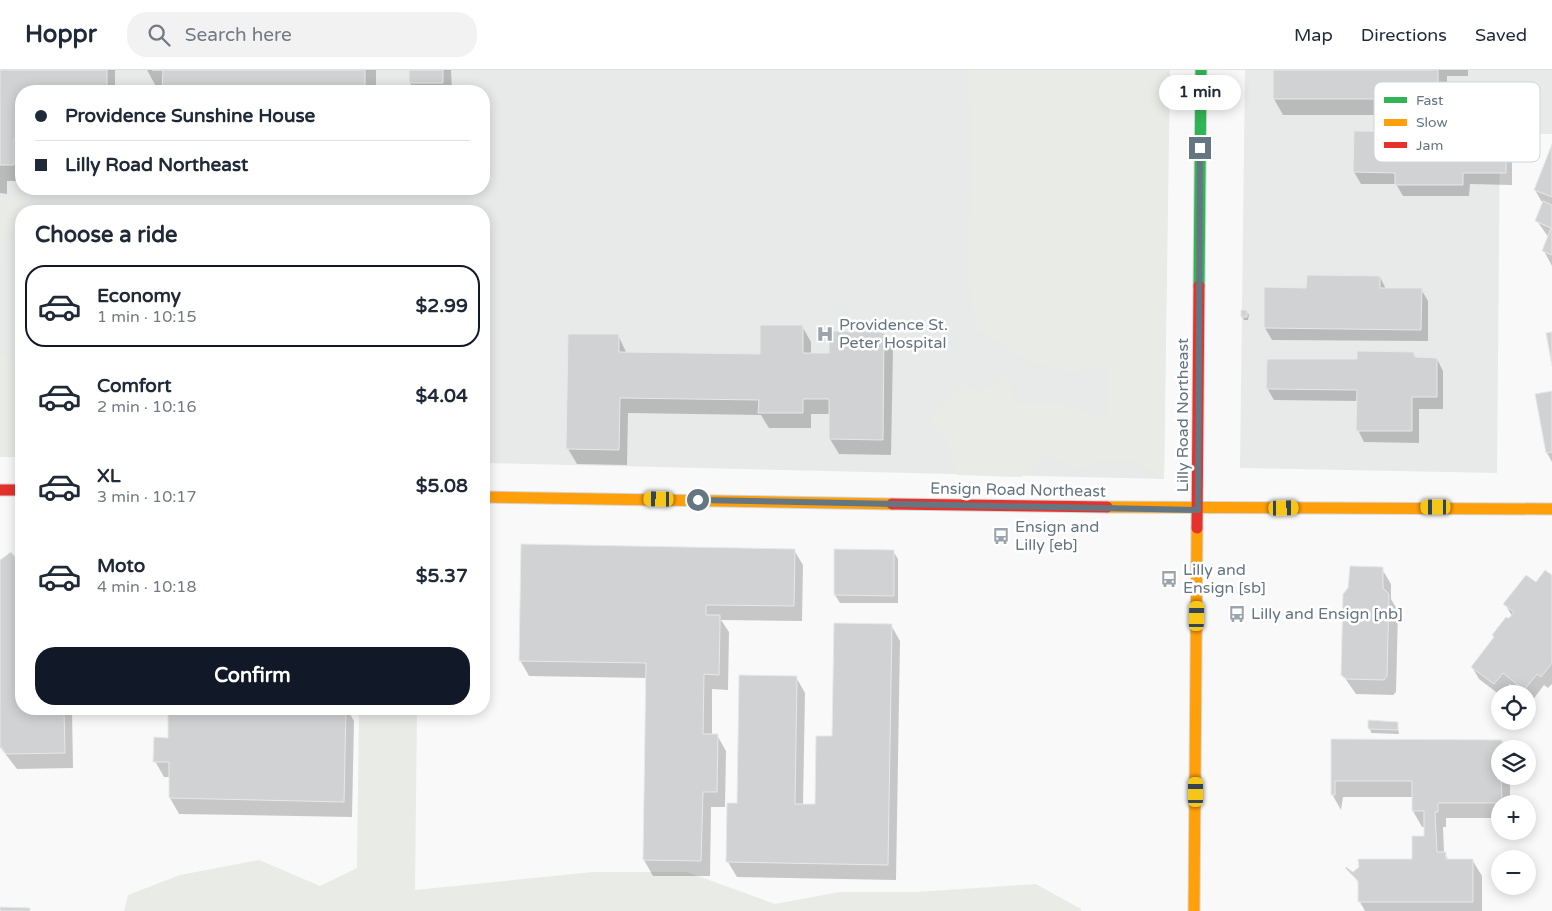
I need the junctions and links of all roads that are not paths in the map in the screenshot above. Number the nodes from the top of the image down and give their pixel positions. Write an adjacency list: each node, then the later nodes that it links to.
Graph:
1 (1201, 70): 6 (street, Lilly Road Northeast)
2 (0, 490): 3 (street)
3 (15, 490)
4 (490, 496): 6 (street, Ensign Road Northeast)
5 (1552, 509): 6 (street, Ensign Road Northeast)
6 (1198, 510): 7 (street, Lilly Road Northeast)
7 (1194, 911)

